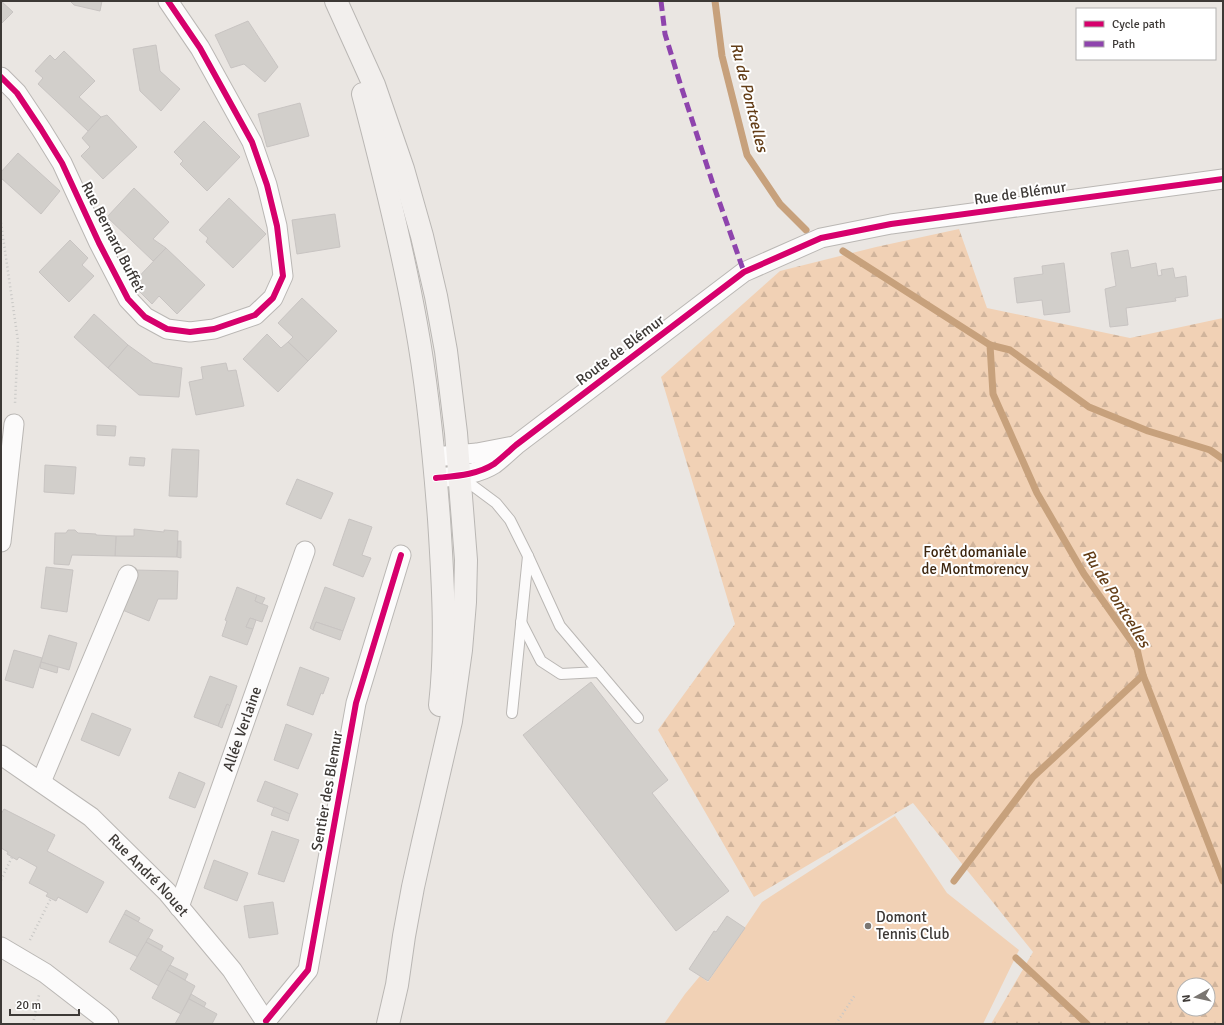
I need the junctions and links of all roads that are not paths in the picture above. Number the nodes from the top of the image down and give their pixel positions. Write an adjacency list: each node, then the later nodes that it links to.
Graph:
1 (168, 1): 3 (street, Rue Bernard Buffet)
2 (335, 1): 8 (main road); 9 (main road)
3 (1, 77)
4 (1223, 179): 5 (street, Rue de Blémur)
5 (821, 238): 7 (street, Route de Blémur)
6 (14, 424): 12 (street)
7 (516, 445): 8 (street, Route de Blémur); 10 (street, Route de Blémur)
8 (458, 454): 9 (street, Route de Blémur); 10 (main road)
9 (434, 457): 11 (main road)
10 (459, 476): 11 (street, Route de Blémur); 15 (lane); 23 (main road)
11 (436, 478): 23 (main road)
12 (1, 542)
13 (305, 551): 24 (street, Allée Verlaine)
14 (401, 555): 27 (street, Sentier des Blemur)
15 (528, 556): 17 (lane); 18 (lane)
16 (128, 575): 22 (street)
17 (521, 622): 18 (lane); 19 (lane)
18 (599, 672): 20 (lane)
19 (512, 712)
20 (638, 718)
21 (1, 755): 22 (street, Rue André Nouet)
22 (40, 782): 24 (street, Rue André Nouet)
23 (423, 842): 26 (main road)
24 (179, 907): 27 (street, Rue André Nouet)
25 (1, 947): 28 (street)
26 (397, 985): 29 (main road); 30 (main road)
27 (267, 1023)
28 (109, 1024)
29 (388, 1024)
30 (395, 1024)

